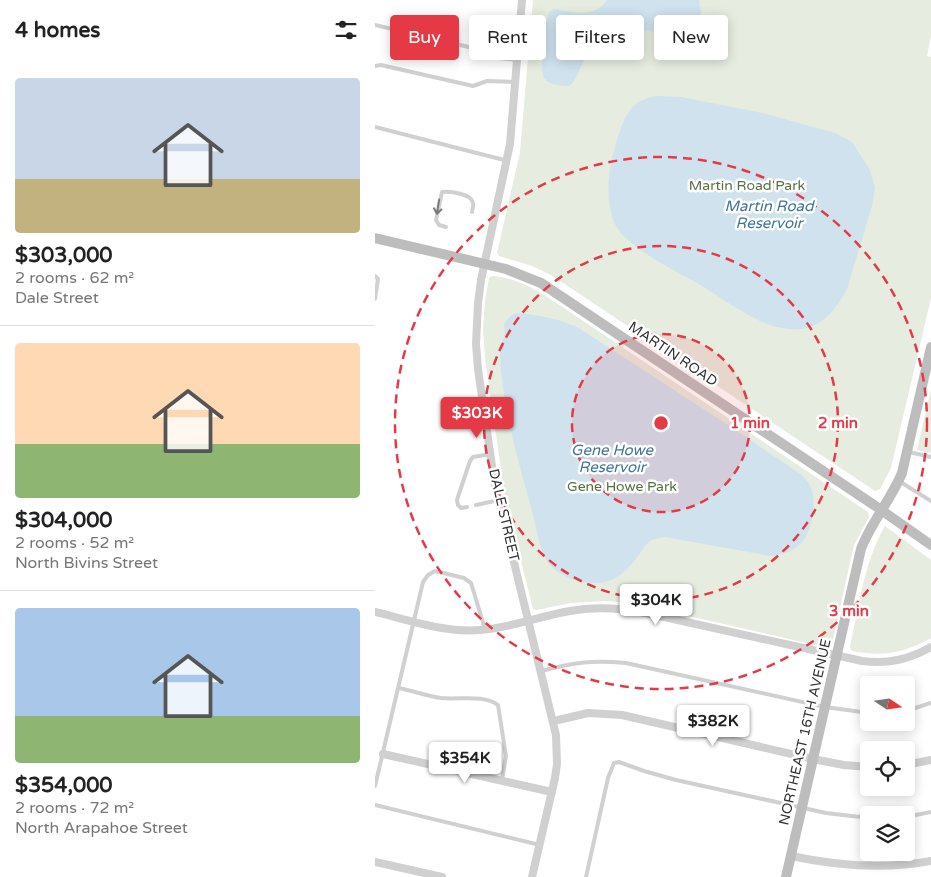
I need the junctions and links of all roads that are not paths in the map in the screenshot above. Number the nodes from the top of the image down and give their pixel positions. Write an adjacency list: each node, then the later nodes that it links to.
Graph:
1 (522, 0): 2 (street, DALE STREET)
2 (521, 15)
3 (375, 25): 4 (lane)
4 (469, 47)
5 (517, 60): 7 (street, DALE STREET)
6 (375, 66): 7 (lane)
7 (516, 82): 9 (street, DALE STREET)
8 (375, 127): 9 (lane)
9 (508, 161): 13 (street, DALE STREET)
10 (472, 212): 11 (lane, one-way to 11)
11 (446, 226)
12 (375, 238): 13 (street, MARTIN ROAD)
13 (484, 264): 18 (street, DALE STREET); 25 (street, MARTIN ROAD)
14 (375, 276): 15 (lane)
15 (375, 299)
16 (931, 348): 17 (street, NORTHEAST 16TH AVENUE)
17 (907, 452): 19 (lane); 20 (street, NORTHEAST 16TH AVENUE)
18 (491, 454): 21 (street, DALE STREET); 24 (lane)
19 (931, 457)
20 (899, 481): 22 (lane); 25 (street, NORTHEAST 16TH AVENUE)
21 (499, 500): 23 (lane); 28 (street, DALE STREET)
22 (931, 501)
23 (476, 505)
24 (467, 507)
25 (881, 510): 26 (street, MARTIN ROAD); 32 (street, NORTHEAST 16TH AVENUE)
26 (931, 545)
27 (375, 612): 29 (street)
28 (529, 620): 30 (street); 32 (street); 33 (street, DALE STREET)
29 (414, 621): 30 (street); 30 (lane); 34 (lane)
30 (485, 630)
31 (931, 647): 32 (street)
32 (837, 656): 36 (street, NORTHEAST 16TH AVENUE)
33 (542, 671): 36 (lane); 39 (street, DALE STREET)
34 (399, 688): 40 (lane); 45 (lane)
35 (931, 703): 37 (lane)
36 (825, 707): 38 (lane); 41 (street, NORTHEAST 16TH AVENUE)
37 (915, 709)
38 (860, 712)
39 (554, 721): 41 (street); 47 (street, DALE STREET)
40 (383, 754): 45 (street); 46 (lane)
41 (813, 759): 44 (street); 49 (street, NORTHEAST 16TH AVENUE)
42 (931, 760): 43 (street)
43 (915, 763)
44 (860, 766)
45 (502, 781): 47 (street)
46 (375, 786)
47 (552, 792): 53 (street, DALE STREET)
48 (375, 805): 53 (lane)
49 (802, 808): 52 (lane); 54 (street, NORTHEAST 16TH AVENUE); 59 (lane)
50 (931, 812): 51 (lane)
51 (915, 815)
52 (860, 817)
53 (540, 845): 58 (street, DALE STREET)
54 (791, 856): 56 (street); 60 (street, NORTHEAST 16TH AVENUE)
55 (375, 862): 57 (street)
56 (931, 862)
57 (442, 877)
58 (532, 877)
59 (586, 877)
60 (786, 877)

